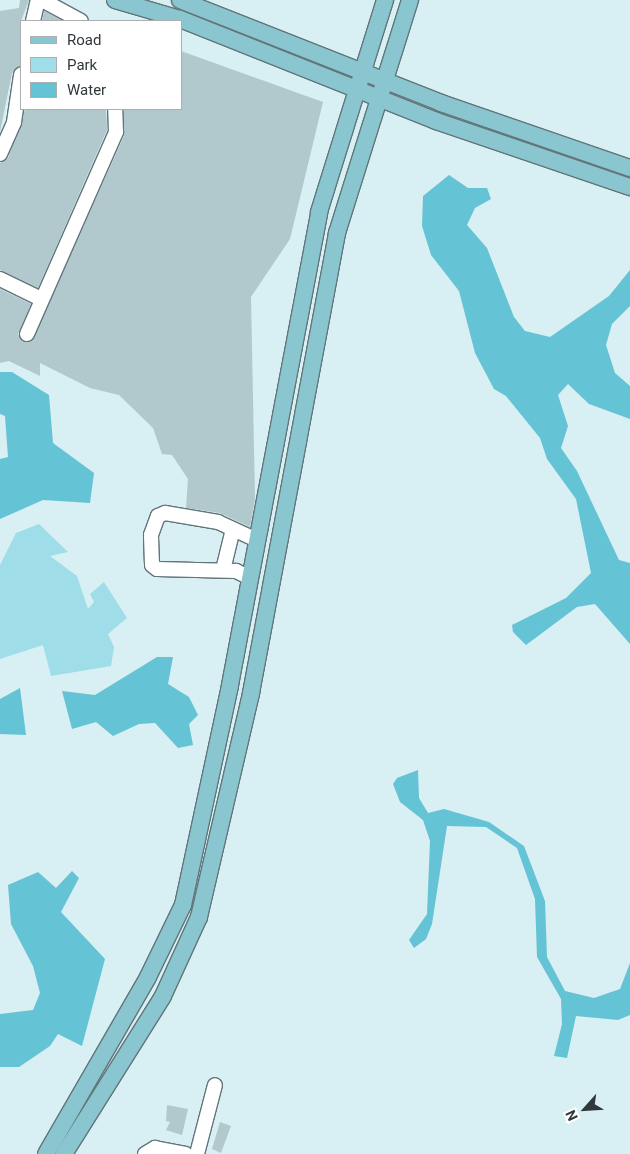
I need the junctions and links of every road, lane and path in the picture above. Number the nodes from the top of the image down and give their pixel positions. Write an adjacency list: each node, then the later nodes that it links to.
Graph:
1 (40, 0): 6 (street); 7 (street)
2 (115, 0): 11 (main road)
3 (180, 0): 8 (main road)
4 (385, 0): 8 (main road)
5 (410, 0): 9 (main road)
6 (33, 20)
7 (79, 20)
8 (361, 70): 9 (main road); 11 (main road)
9 (383, 79): 12 (main road); 15 (main road)
10 (20, 82): 14 (street)
11 (356, 88): 12 (main road); 21 (main road)
12 (378, 97): 16 (main road); 25 (main road)
13 (115, 110): 18 (street)
14 (0, 154)
15 (630, 168)
16 (630, 187)
17 (0, 279): 18 (street)
18 (41, 299): 19 (street)
19 (27, 334)
20 (234, 529): 21 (street); 22 (street); 22 (street)
21 (257, 540): 23 (main road)
22 (223, 570): 23 (street)
23 (250, 578): 24 (main road)
24 (230, 685): 25 (main road); 27 (main road)
25 (251, 693): 28 (main road)
26 (215, 1085): 31 (street)
27 (46, 1154)
28 (64, 1154)
29 (145, 1154): 30 (street)
30 (185, 1154)
31 (197, 1154)

